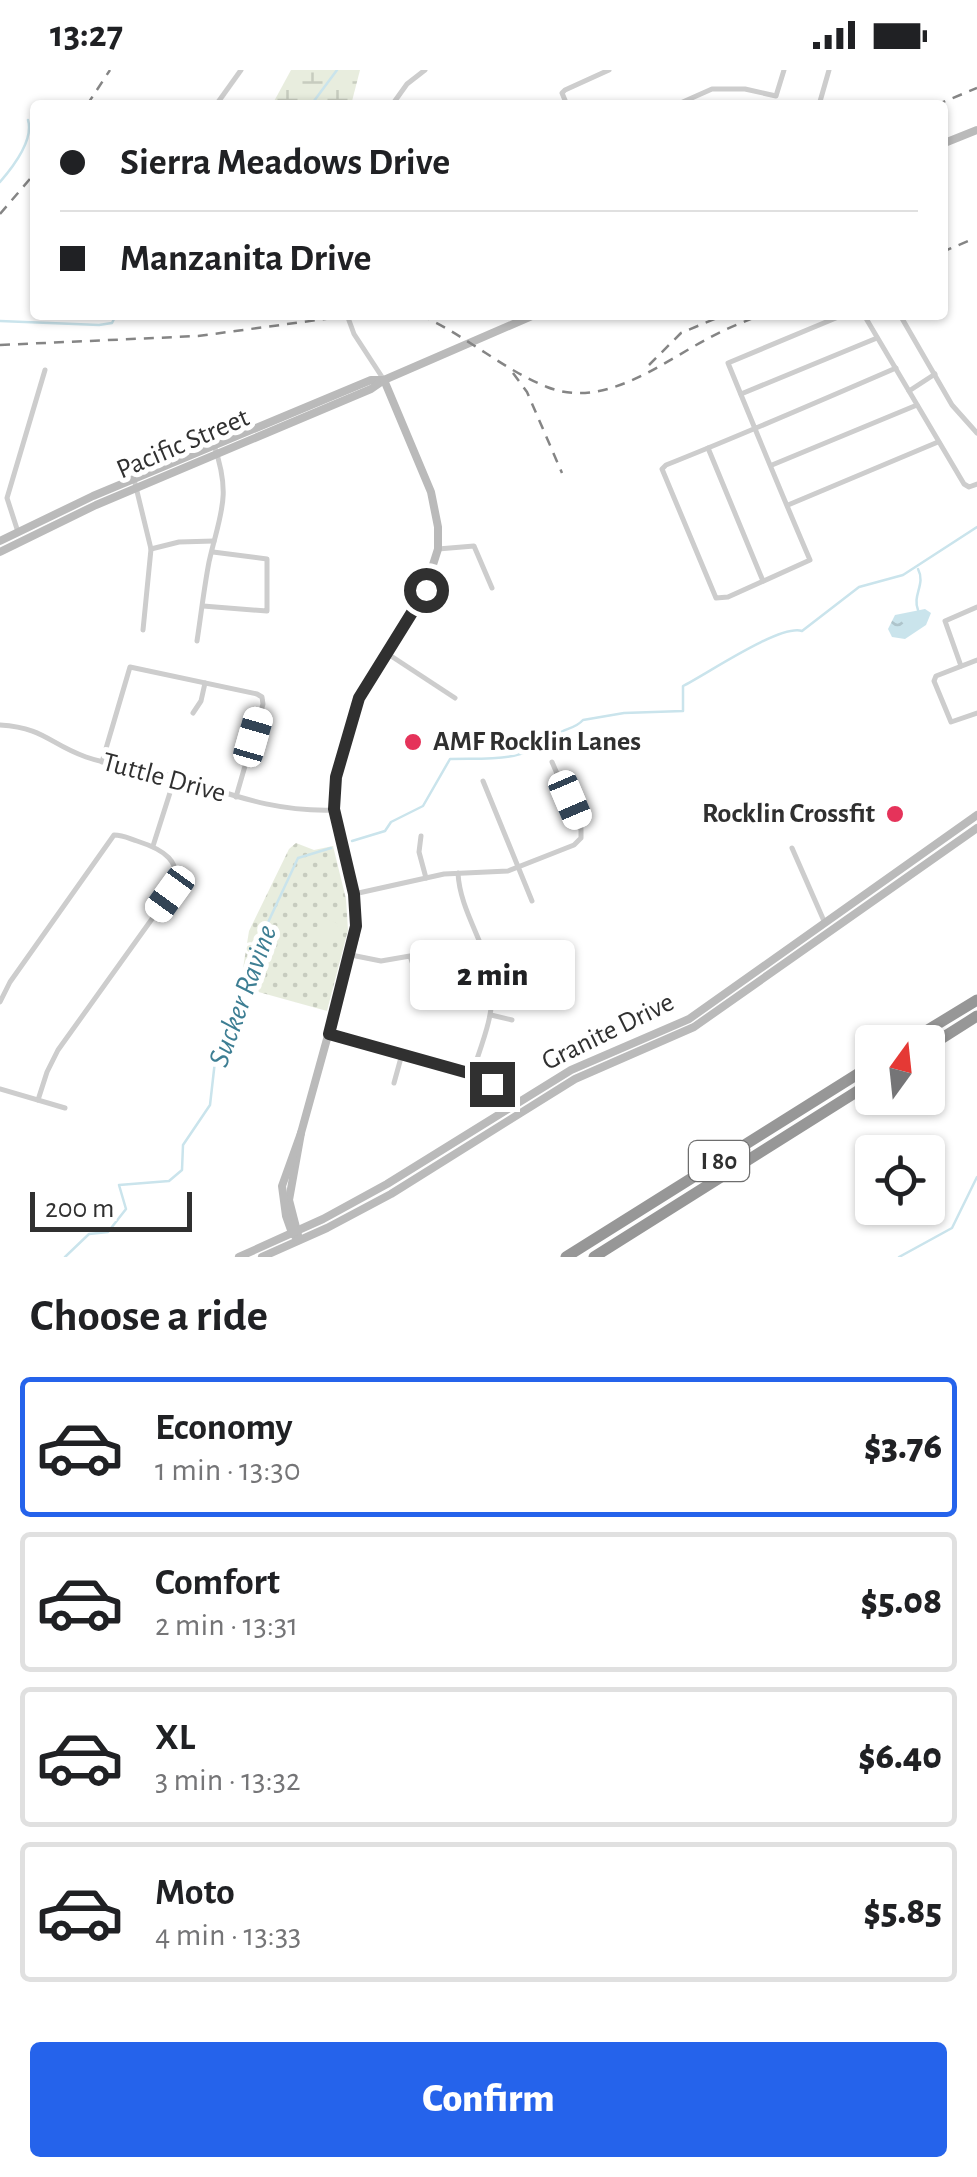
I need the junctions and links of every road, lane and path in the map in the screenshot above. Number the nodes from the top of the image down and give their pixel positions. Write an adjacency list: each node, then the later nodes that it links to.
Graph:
1 (241, 70): 6 (street)
2 (425, 70): 7 (street)
3 (610, 70): 8 (street)
4 (784, 70): 9 (street)
5 (828, 70): 10 (street)
6 (220, 100)
7 (396, 100)
8 (564, 100)
9 (687, 100)
10 (820, 100)
11 (977, 130): 12 (street)
12 (948, 142)
13 (349, 320): 22 (street)
14 (522, 320): 22 (street, Pacific Street)
15 (832, 320): 24 (street)
16 (867, 320): 18 (street)
17 (903, 320): 21 (street)
18 (878, 338): 19 (street); 24 (street)
19 (896, 368): 23 (street); 26 (street)
20 (45, 370): 35 (street)
21 (935, 374): 23 (street); 27 (street)
22 (384, 380): 30 (street, Pacific Street); 39 (street)
23 (910, 390): 25 (street)
24 (741, 394): 26 (street)
25 (918, 405): 28 (street); 31 (street)
26 (755, 428): 29 (street); 31 (street)
27 (977, 433)
28 (938, 442): 33 (street); 34 (street)
29 (708, 448): 42 (street); 42 (street)
30 (216, 450): 32 (street, Pacific Street); 37 (street)
31 (772, 466): 34 (street)
32 (135, 484): 35 (street, Pacific Street); 38 (street); 40 (street, Pacific Street)
33 (977, 484)
34 (788, 505): 42 (street)
35 (18, 532): 36 (street, Pacific Street)
36 (0, 541)
37 (214, 541): 38 (street); 41 (street)
38 (151, 548): 46 (street)
39 (438, 549): 43 (street); 48 (street)
40 (0, 552)
41 (212, 552): 44 (street); 44 (street)
42 (763, 581)
43 (492, 588)
44 (202, 606): 47 (street)
45 (977, 607): 50 (street)
46 (142, 630)
47 (197, 641)
48 (386, 653): 52 (street); 61 (street)
49 (977, 660): 50 (street)
50 (961, 666): 54 (street)
51 (206, 682): 53 (street); 56 (street); 60 (street)
52 (455, 698)
53 (193, 713)
54 (977, 713)
55 (0, 726): 56 (street, Tuttle Drive)
56 (102, 762): 58 (street, Tuttle Drive)
57 (552, 762): 67 (street)
58 (175, 777): 60 (street, Tuttle Drive); 65 (street)
59 (483, 781): 67 (street)
60 (236, 797): 61 (street, Tuttle Drive)
61 (334, 810): 70 (street)
62 (977, 816): 72 (street, Granite Drive)
63 (977, 828): 72 (street, Granite Drive)
64 (421, 836): 69 (street)
65 (153, 846): 76 (street); 90 (street)
66 (792, 848): 72 (street)
67 (520, 868): 68 (street); 71 (street)
68 (458, 873): 69 (street); 77 (street)
69 (426, 878): 70 (street)
70 (354, 894): 73 (street)
71 (532, 900)
72 (826, 926): 95 (street, Granite Drive)
73 (352, 955): 74 (street); 81 (street)
74 (421, 988)
75 (977, 1000): 80 (highway)
76 (0, 1002)
77 (490, 1015): 79 (street); 84 (street)
78 (977, 1016): 82 (highway)
79 (512, 1020)
80 (936, 1025)
81 (329, 1034): 83 (street); 92 (street)
82 (945, 1037)
83 (402, 1054): 84 (street); 86 (street)
84 (472, 1074): 89 (street)
85 (855, 1076): 98 (highway, I 80)
86 (394, 1083)
87 (0, 1089): 90 (street)
88 (855, 1093): 99 (highway, I 80)
89 (508, 1097)
90 (38, 1100): 91 (street)
91 (65, 1108)
92 (301, 1133): 93 (street); 94 (street)
93 (295, 1166): 94 (street); 95 (street)
94 (282, 1186): 95 (street)
95 (296, 1235): 96 (street, Granite Drive); 97 (street, Granite Drive)
96 (239, 1257)
97 (262, 1257)
98 (566, 1257)
99 (594, 1257)

